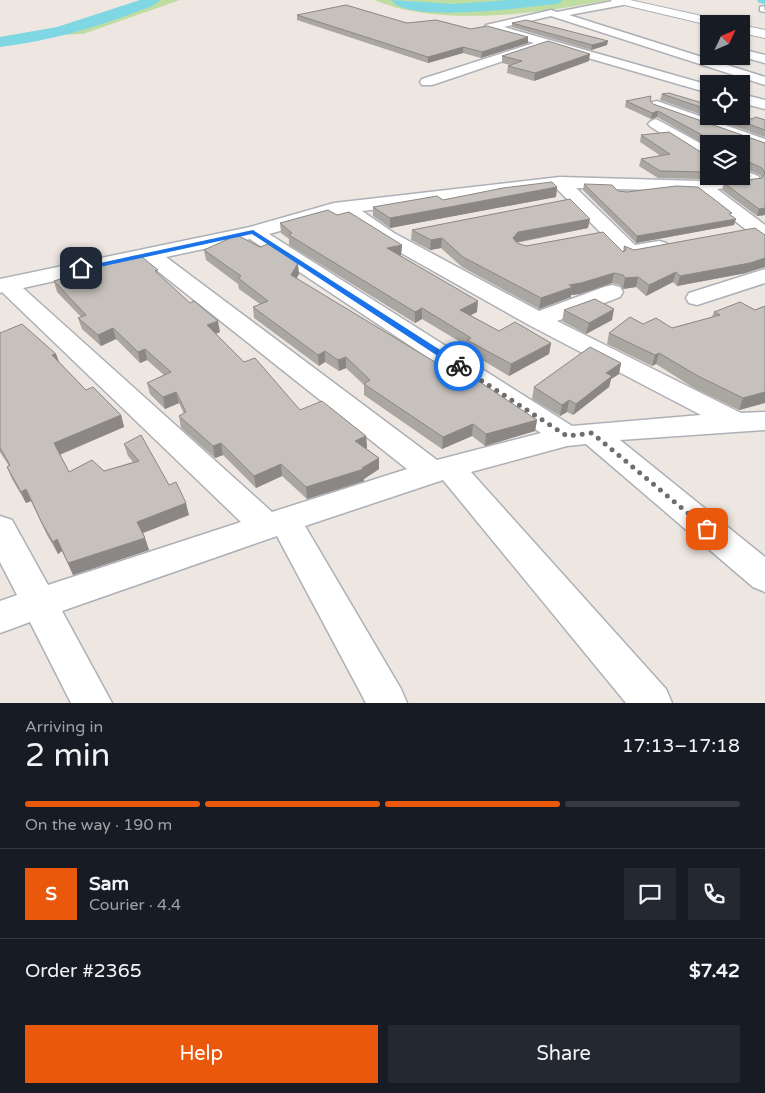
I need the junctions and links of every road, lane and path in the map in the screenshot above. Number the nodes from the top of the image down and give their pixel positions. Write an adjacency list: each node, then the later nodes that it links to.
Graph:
1 (620, 1): 2 (street); 3 (main road)
2 (557, 15): 6 (street); 9 (street)
3 (700, 19)
4 (634, 27): 6 (street)
5 (750, 31): 7 (main road)
6 (612, 32): 8 (street)
7 (765, 34)
8 (637, 40): 10 (street); 13 (street)
9 (545, 43): 10 (street); 14 (street)
10 (592, 56): 15 (street)
11 (750, 56): 12 (street)
12 (765, 59)
13 (765, 81)
14 (427, 82)
15 (700, 86)
16 (750, 101): 18 (street)
17 (657, 105): 20 (street)
18 (765, 105)
19 (656, 124): 21 (street)
20 (765, 144)
21 (700, 150)
22 (560, 182): 24 (street); 25 (street); 31 (street)
23 (710, 185): 24 (street)
24 (701, 186): 28 (street)
25 (346, 209): 26 (street); 30 (street)
26 (253, 232): 32 (street); 39 (street)
27 (415, 232): 30 (street)
28 (761, 232): 29 (street)
29 (728, 234)
30 (387, 237): 37 (street)
31 (680, 243)
32 (149, 254): 34 (street); 40 (street)
33 (765, 276): 36 (street)
34 (4, 286): 41 (street)
35 (612, 292): 37 (street)
36 (698, 298)
37 (537, 320): 38 (street)
38 (755, 423): 39 (street)
39 (579, 435): 40 (street); 43 (street)
40 (440, 469): 41 (street); 48 (street)
41 (276, 523): 44 (street); 47 (street)
42 (0, 529): 44 (street)
43 (765, 577)
44 (39, 604): 45 (street); 46 (street)
45 (0, 618)
46 (92, 703)
47 (387, 703)
48 (652, 703)

